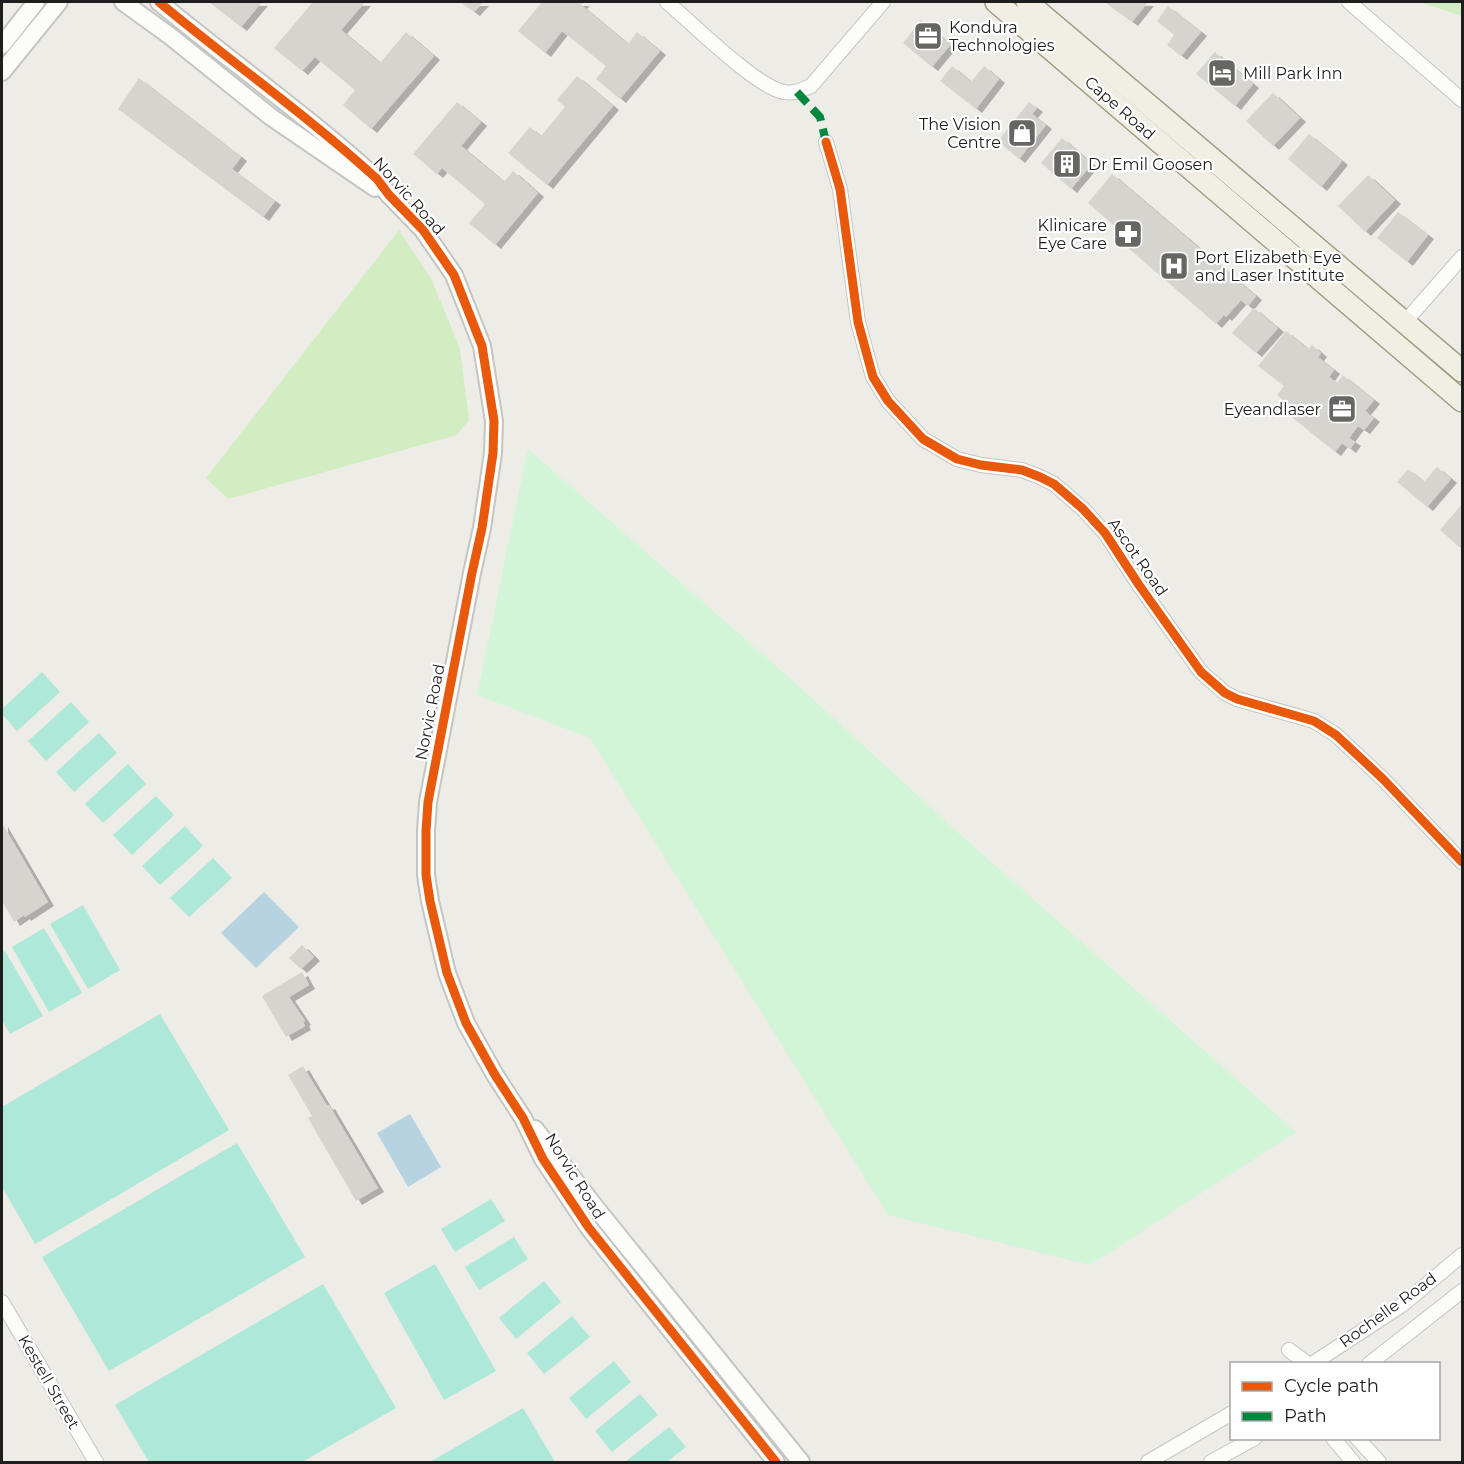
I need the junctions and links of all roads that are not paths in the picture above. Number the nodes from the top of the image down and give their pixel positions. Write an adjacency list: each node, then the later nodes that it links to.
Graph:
1 (36, 2): 10 (street)
2 (59, 2): 11 (street)
3 (123, 2): 14 (street, Norvic Road)
4 (159, 2): 14 (street, Norvic Road)
5 (668, 2): 6 (street)
6 (883, 2)
7 (996, 2): 18 (main road, Cape Road)
8 (1027, 2): 16 (main road, Cape Road)
9 (1349, 2): 12 (street)
10 (2, 45)
11 (2, 72)
12 (1462, 100)
13 (826, 142): 19 (street, Ascot Road)
14 (389, 195): 20 (street, Norvic Road)
15 (1462, 257): 16 (street)
16 (1405, 322): 17 (main road, Cape Road)
17 (1462, 371)
18 (1462, 401)
19 (1462, 862)
20 (523, 1118): 33 (street, Norvic Road); 34 (street, Norvic Road)
21 (1462, 1255): 26 (street, Rochelle Road)
22 (1462, 1291): 27 (street, Rochelle Road)
23 (2, 1302): 32 (street, Kestell Street)
24 (1291, 1362): 25 (street)
25 (1307, 1362)
26 (1313, 1362)
27 (1372, 1362)
28 (1230, 1414): 35 (street)
29 (1251, 1440): 36 (street)
30 (1335, 1440): 37 (street)
31 (1359, 1440): 38 (street)
32 (96, 1462)
33 (776, 1462)
34 (801, 1462)
35 (1148, 1462)
36 (1211, 1462)
37 (1353, 1462)
38 (1379, 1462)

